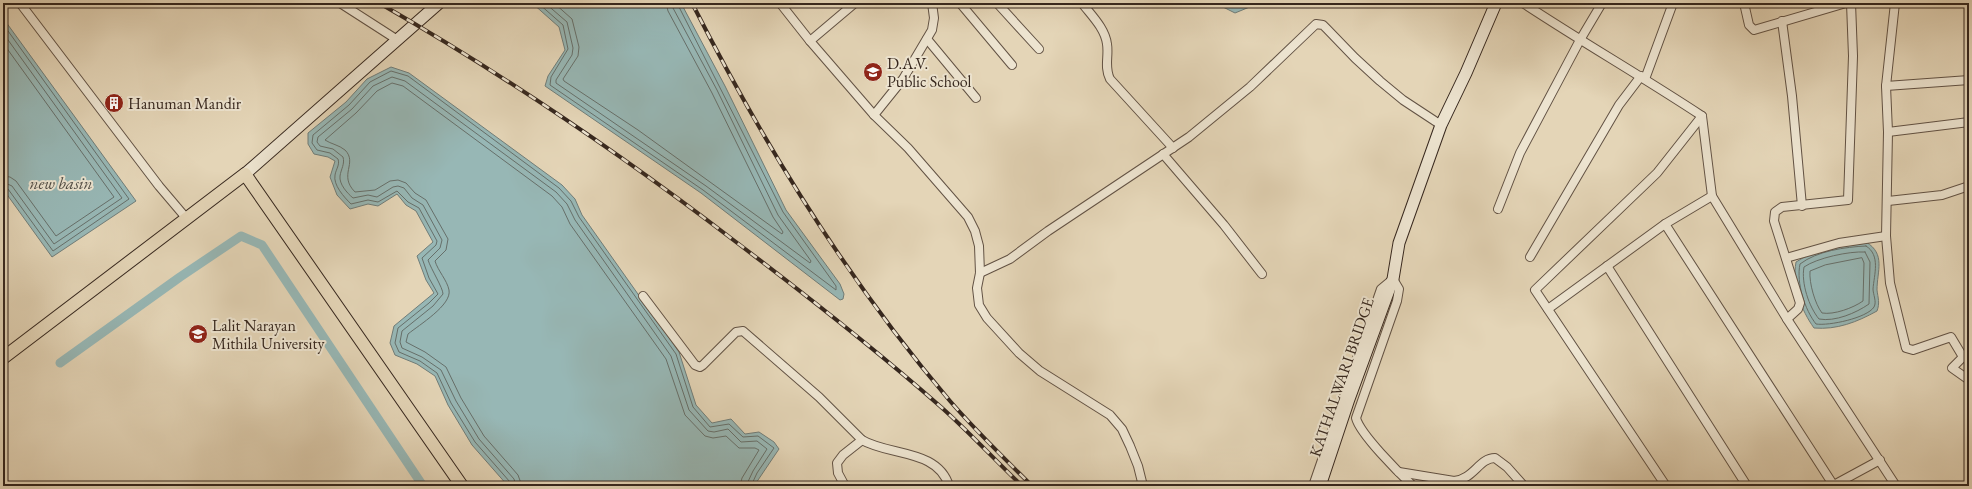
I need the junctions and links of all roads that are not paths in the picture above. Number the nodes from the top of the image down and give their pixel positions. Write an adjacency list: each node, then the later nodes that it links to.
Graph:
1 (20, 3): 42 (street)
2 (340, 3): 19 (street)
3 (439, 3): 19 (main road)
4 (780, 3): 22 (street)
5 (855, 3): 22 (street)
6 (932, 3): 20 (street)
7 (960, 3): 24 (street)
8 (997, 3): 23 (street)
9 (1082, 3): 34 (street)
10 (1496, 3): 32 (main road, KATHALWARI BRIDGE)
11 (1523, 3): 21 (street)
12 (1602, 3): 21 (street)
13 (1673, 3): 25 (street)
14 (1744, 3): 18 (street)
15 (1846, 3): 18 (street)
16 (1850, 3): 40 (street)
17 (1895, 3): 27 (street)
18 (1782, 21): 40 (street)
19 (396, 39): 36 (main road)
20 (927, 39): 28 (street); 29 (street)
21 (1580, 40): 25 (street); 41 (street)
22 (810, 42): 29 (street)
23 (1039, 49)
24 (1012, 65)
25 (1643, 78): 30 (street); 45 (street)
26 (1969, 80): 27 (street)
27 (1886, 86): 33 (street)
28 (976, 98)
29 (874, 115): 48 (street)
30 (1702, 116): 38 (street); 52 (street)
31 (1969, 122): 33 (street)
32 (1441, 125): 34 (street); 50 (main road, KATHALWARI BRIDGE)
33 (1888, 132): 39 (street)
34 (1173, 148): 35 (street)
35 (1163, 154): 48 (street); 49 (street)
36 (245, 174): 42 (main road); 59 (main road)
37 (1969, 186): 39 (street)
38 (1712, 196): 43 (street); 53 (street)
39 (1888, 201): 44 (street)
40 (1802, 206): 46 (street)
41 (1498, 209)
42 (187, 219): 54 (main road)
43 (1665, 224): 47 (street); 69 (street)
44 (1886, 236): 46 (street); 55 (street)
45 (1530, 257)
46 (1786, 258): 53 (street)
47 (1607, 266): 52 (street); 68 (street)
48 (980, 274): 62 (street)
49 (1262, 274)
50 (1393, 279): 58 (street); 63 (street); 64 (main road, KATHALWARI BRIDGE)
51 (642, 296): 56 (street)
52 (1548, 309): 67 (street)
53 (1787, 319): 57 (street)
54 (3, 358)
55 (1969, 380)
56 (862, 440): 60 (street); 61 (street)
57 (1880, 460): 69 (street); 70 (street)
58 (1399, 472): 65 (street); 66 (street)
59 (462, 486)
60 (845, 486)
61 (949, 486)
62 (1143, 486)
63 (1313, 486)
64 (1320, 486)
65 (1413, 486)
66 (1524, 486)
67 (1666, 486)
68 (1747, 486)
69 (1833, 486)
70 (1896, 486)

